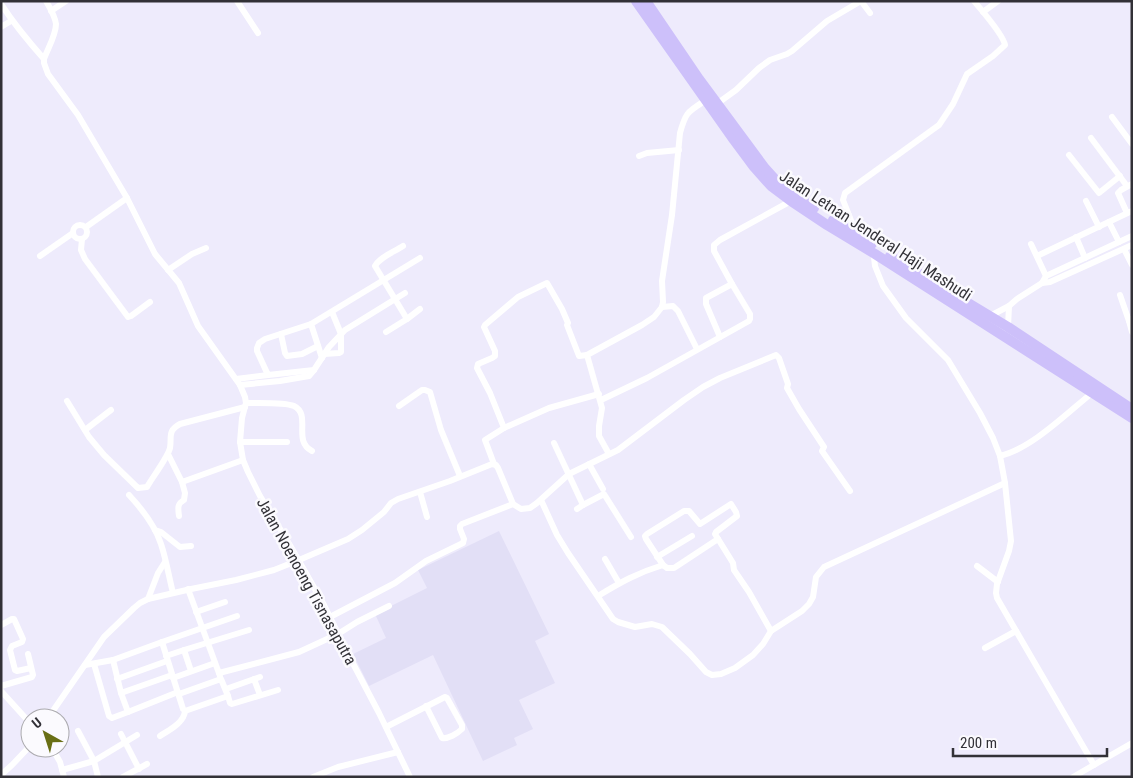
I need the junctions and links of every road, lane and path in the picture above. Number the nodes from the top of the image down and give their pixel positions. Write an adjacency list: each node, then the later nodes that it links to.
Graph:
1 (46, 1): 10 (street)
2 (66, 1): 10 (street)
3 (237, 1): 15 (street)
4 (636, 1): 17 (main road, Jalan Letnan Jenderal Haji Mashudi)
5 (646, 1): 18 (main road, Jalan Letnan Jenderal Haji Mashudi)
6 (861, 1): 12 (street); 18 (street)
7 (974, 1): 11 (street)
8 (998, 1): 11 (street)
9 (1, 4): 13 (street)
10 (51, 11): 16 (street)
11 (983, 12): 36 (street)
12 (870, 13)
13 (11, 20): 14 (street); 16 (street)
14 (1, 27)
15 (258, 33)
16 (44, 58): 28 (street, Jalan Noenoeng Tisnasaputra)
17 (706, 100): 20 (main road, Jalan Letnan Jenderal Haji Mashudi); 23 (street)
18 (718, 103): 20 (main road, Jalan Letnan Jenderal Haji Mashudi)
19 (1112, 117): 22 (street)
20 (737, 137): 29 (main road, Jalan Letnan Jenderal Haji Mashudi); 36 (main road, Jalan Letnan Jenderal Haji Mashudi)
21 (1091, 138): 26 (street)
22 (1132, 144)
23 (679, 150): 25 (street); 62 (street)
24 (1069, 155): 26 (street)
25 (639, 156)
26 (1120, 176): 27 (street)
27 (1130, 185): 31 (street)
28 (127, 198): 34 (street); 52 (street, Jalan Noenoeng Tisnasaputra)
29 (791, 201): 46 (main road, Jalan Letnan Jenderal Haji Mashudi); 56 (street)
30 (1086, 201): 33 (street)
31 (1129, 212): 32 (street)
32 (1109, 222): 33 (street); 40 (street)
33 (1099, 226): 38 (street)
34 (86, 227): 35 (street); 39 (street)
35 (73, 233): 39 (street); 47 (street)
36 (857, 234): 65 (main road, Jalan Letnan Jenderal Haji Mashudi)
37 (1132, 236): 40 (street)
38 (1076, 237): 48 (street); 50 (street)
39 (82, 239): 60 (street)
40 (1119, 242): 50 (street)
41 (1031, 244): 48 (street)
42 (1132, 245): 45 (street)
43 (403, 246): 54 (street)
44 (206, 248): 52 (street)
45 (1124, 248): 51 (street); 55 (street)
46 (875, 254): 85 (main road, Jalan Letnan Jenderal Haji Mashudi); 101 (street)
47 (40, 256)
48 (1037, 256): 53 (street)
49 (420, 258): 54 (street)
50 (1085, 258): 53 (street)
51 (1132, 264)
52 (168, 270): 82 (street, Jalan Noenoeng Tisnasaputra)
53 (1046, 276): 55 (street)
54 (383, 281): 59 (street); 64 (street)
55 (1042, 283): 61 (street)
56 (732, 284): 74 (street); 74 (street)
57 (405, 293): 59 (street)
58 (1120, 295): 66 (street)
59 (395, 300): 67 (street); 73 (street)
60 (150, 302)
61 (1008, 306): 65 (street); 69 (street)
62 (662, 307): 76 (street); 77 (street)
63 (420, 309): 67 (street)
64 (332, 312): 68 (street); 73 (street)
65 (990, 316): 69 (main road, Jalan Letnan Jenderal Haji Mashudi)
66 (1130, 319): 71 (street)
67 (407, 320): 70 (street)
68 (311, 324): 72 (street); 75 (street)
69 (1008, 327): 89 (main road, Jalan Letnan Jenderal Haji Mashudi)
70 (386, 332)
71 (1132, 332)
72 (280, 334): 75 (street); 80 (street)
73 (341, 334): 78 (street); 78 (street)
74 (720, 337): 76 (street)
75 (318, 346): 78 (street)
76 (697, 350): 86 (street)
77 (587, 355): 86 (street); 93 (street)
78 (323, 356): 81 (street)
79 (279, 374): 80 (street); 81 (street); 83 (street)
80 (268, 375): 82 (street)
81 (292, 376): 83 (street)
82 (236, 379): 84 (street, Jalan Noenoeng Tisnasaputra)
83 (280, 381): 84 (street)
84 (240, 385): 88 (street, Jalan Noenoeng Tisnasaputra)
85 (1092, 393): 92 (main road, Jalan Letnan Jenderal Haji Mashudi); 101 (street)
86 (600, 397): 93 (street); 100 (street)
87 (67, 401): 94 (street)
88 (245, 405): 95 (street, Jalan Noenoeng Tisnasaputra); 98 (street); 99 (street)
89 (1130, 405)
90 (399, 406): 106 (street)
91 (111, 410): 94 (street)
92 (1132, 418)
93 (504, 428): 103 (street)
94 (85, 430): 99 (street)
95 (240, 442): 96 (street); 102 (street, Jalan Noenoeng Tisnasaputra)
96 (287, 442)
97 (554, 443): 105 (street)
98 (312, 451)
99 (168, 454): 107 (street)
100 (609, 454): 104 (street); 110 (street)
101 (1000, 456): 108 (street)
102 (243, 460): 107 (street); 124 (street, Jalan Noenoeng Tisnasaputra)
103 (494, 464): 106 (street); 114 (street)
104 (589, 464): 105 (street); 109 (street)
105 (569, 474): 113 (street); 119 (street)
106 (460, 476): 111 (street)
107 (182, 482): 115 (street)
108 (1005, 483): 128 (street); 143 (street)
109 (603, 489)
110 (850, 491)
111 (420, 492): 116 (street); 124 (street)
112 (129, 495): 117 (street)
113 (541, 500): 114 (street); 132 (street)
114 (513, 504): 138 (street)
115 (178, 516)
116 (427, 517)
117 (155, 530): 121 (street); 125 (street)
118 (692, 536): 122 (street)
119 (631, 537)
120 (718, 539): 122 (street); 126 (street); 143 (street)
121 (191, 546)
122 (657, 557): 126 (street)
123 (604, 559): 129 (street)
124 (299, 560): 130 (street); 138 (street, Jalan Noenoeng Tisnasaputra)
125 (165, 562): 131 (street); 133 (street)
126 (663, 565): 129 (street)
127 (977, 566): 128 (street)
128 (998, 582): 142 (street)
129 (620, 583): 132 (street)
130 (188, 589): 131 (street); 136 (street)
131 (173, 593): 133 (street)
132 (598, 596): 143 (street)
133 (148, 599): 154 (street)
134 (226, 602): 136 (street)
135 (389, 606): 144 (street)
136 (196, 612): 140 (street)
137 (237, 616): 140 (street)
138 (330, 617): 144 (street, Jalan Noenoeng Tisnasaputra)
139 (1, 625): 155 (street)
140 (202, 628): 145 (street); 146 (street)
141 (249, 630): 146 (street)
142 (1016, 631): 147 (street); 185 (street)
143 (771, 632)
144 (338, 634): 158 (street); 173 (street, Jalan Noenoeng Tisnasaputra)
145 (162, 642): 150 (street); 151 (street)
146 (208, 642): 148 (street); 152 (street)
147 (985, 648)
148 (184, 650): 150 (street); 156 (street)
149 (28, 654): 155 (street)
150 (166, 658): 157 (street); 159 (street)
151 (113, 660): 153 (street); 159 (street)
152 (215, 663): 156 (street); 158 (street)
153 (94, 664): 154 (street); 172 (street)
154 (85, 665): 169 (street)
155 (31, 668): 160 (street)
156 (191, 671): 157 (street)
157 (173, 676): 164 (street); 165 (street)
158 (220, 676): 161 (street); 165 (street)
159 (117, 679): 164 (street)
160 (1, 686)
161 (226, 689): 166 (street); 167 (street)
162 (278, 690): 166 (street)
163 (1, 691): 171 (street)
164 (120, 693): 172 (street)
165 (178, 693): 170 (street); 172 (street)
166 (260, 695): 167 (street)
167 (228, 696): 170 (street)
168 (426, 706): 168 (street); 173 (street)
169 (55, 708)
170 (185, 711): 177 (street)
171 (20, 712)
172 (128, 712)
173 (386, 727): 180 (street, Jalan Noenoeng Tisnasaputra)
174 (78, 731): 183 (street)
175 (121, 734): 178 (street)
176 (138, 735): 178 (street)
177 (160, 736)
178 (125, 743): 183 (street); 186 (street)
179 (1132, 744): 185 (street)
180 (398, 752): 191 (street); 192 (street, Jalan Noenoeng Tisnasaputra)
181 (20, 757): 188 (street)
182 (58, 758): 187 (street)
183 (94, 761): 187 (street); 189 (street)
184 (147, 764): 186 (street)
185 (1091, 767): 193 (street); 194 (street)
186 (139, 769): 190 (street)
187 (63, 773)
188 (1, 775)
189 (98, 777)
190 (123, 777)
191 (312, 777)
192 (410, 777)
193 (1073, 777)
194 (1092, 777)

